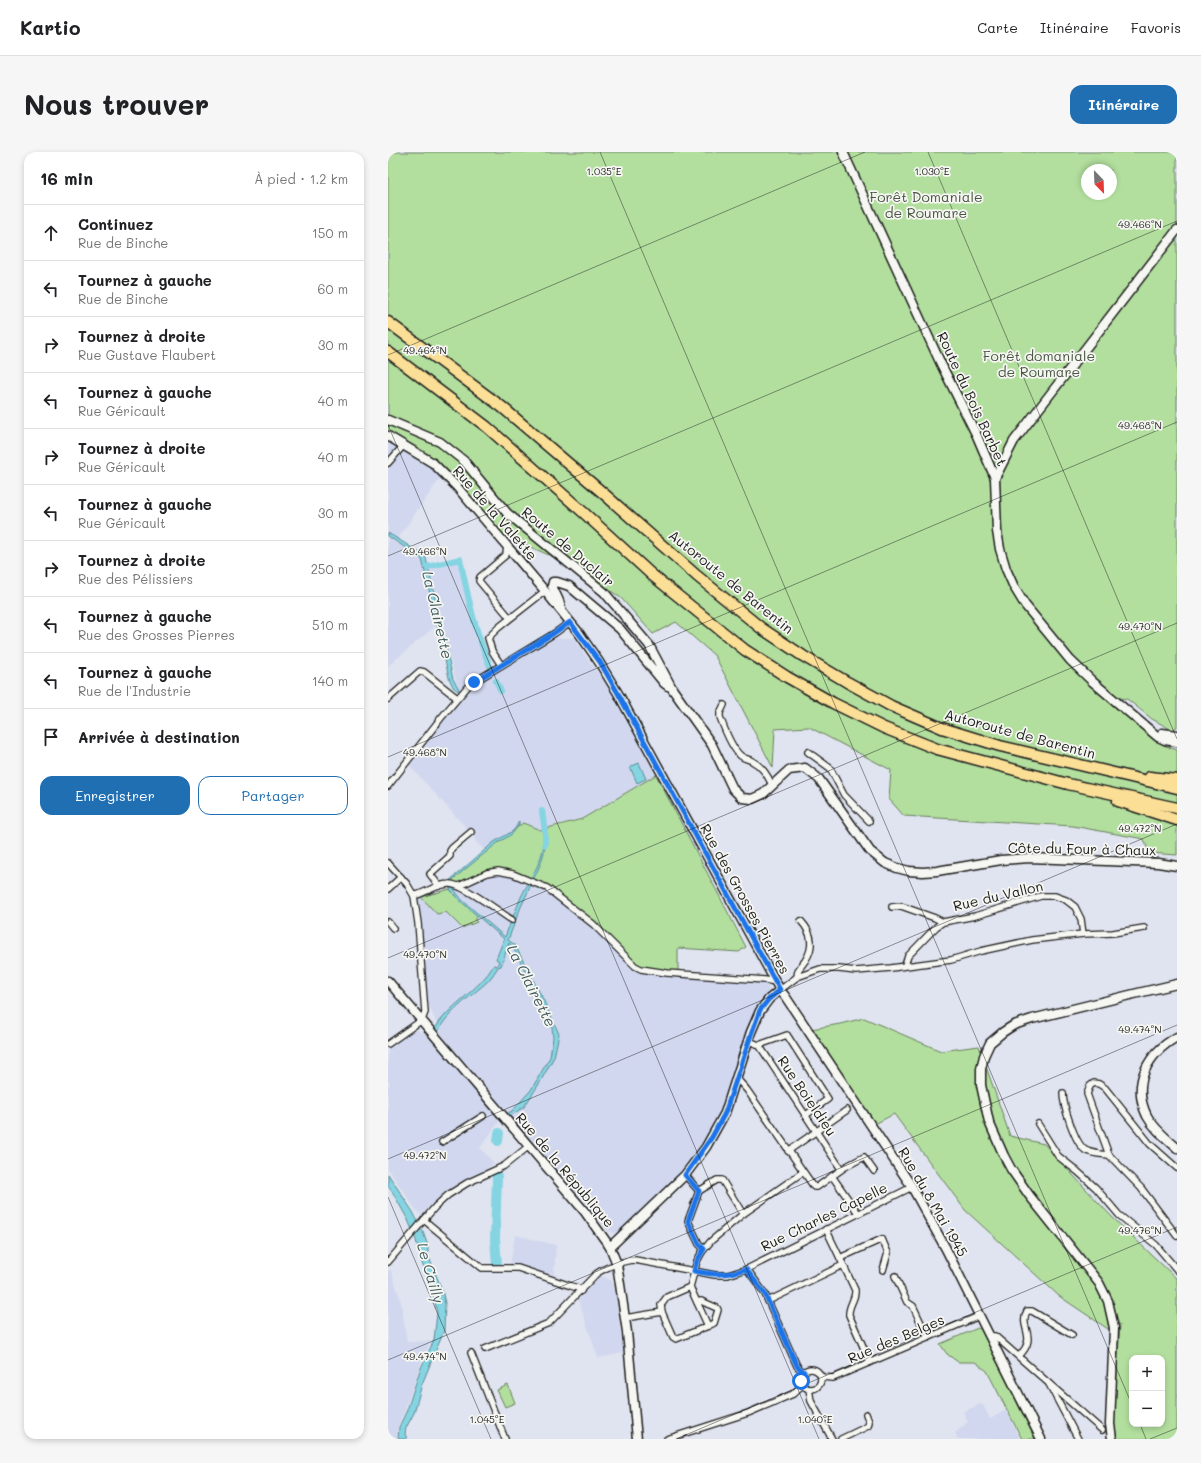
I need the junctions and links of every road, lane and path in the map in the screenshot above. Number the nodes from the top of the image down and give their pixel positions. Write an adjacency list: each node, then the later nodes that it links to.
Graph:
1 (843, 152): 9 (street, Route du Bois Barbet)
2 (1177, 230): 9 (street)
3 (388, 322): 24 (highway, Autoroute de Barentin)
4 (388, 352): 27 (highway)
5 (388, 420): 16 (street, Route de Duclair)
6 (388, 436): 7 (street, Rue de la Valette)
7 (404, 445): 8 (street); 10 (street, Rue de la Valette)
8 (388, 463)
9 (995, 478): 20 (street)
10 (507, 546): 11 (street, Rue de la Valette); 13 (street)
11 (545, 591): 12 (street, Rue de la Valette); 13 (street)
12 (562, 613): 14 (street, Rue de la Valette); 16 (street)
13 (510, 618): 15 (street)
14 (570, 622): 15 (street); 54 (street, Rue des Grosses Pierres)
15 (501, 665): 17 (street)
16 (674, 690): 26 (street, Route de Duclair)
17 (457, 698): 18 (street); 28 (street)
18 (388, 699)
19 (724, 705): 26 (street)
20 (1148, 727): 21 (street); 22 (street)
21 (1177, 735)
22 (1177, 742)
23 (808, 752): 30 (street)
24 (1120, 775): 25 (highway); 29 (highway, Autoroute de Barentin)
25 (1177, 780)
26 (773, 784): 31 (street, Côte du Four à Chaux)
27 (1068, 784): 32 (highway); 33 (highway)
28 (388, 786)
29 (1177, 788)
30 (844, 796): 31 (street); 34 (street)
31 (835, 801): 37 (street, Côte du Four à Chaux)
32 (1177, 808)
33 (1177, 820)
34 (869, 821)
35 (471, 832): 39 (street)
36 (388, 863): 38 (street)
37 (1177, 866)
38 (401, 877): 41 (street); 42 (street)
39 (439, 886): 40 (street); 42 (street)
40 (459, 886): 44 (street); 54 (street)
41 (388, 889)
42 (414, 896): 57 (street)
43 (892, 907): 47 (street, Rue du Vallon)
44 (512, 920)
45 (801, 921): 52 (street)
46 (388, 922): 48 (street)
47 (943, 922): 50 (street, Rue du Vallon); 51 (street, Rue du Vallon)
48 (393, 928)
49 (1144, 928): 50 (street, Rue des Grosses Pierres)
50 (1082, 934): 51 (street, Rue des Grosses Pierres)
51 (905, 965): 52 (street, Rue des Grosses Pierres)
52 (797, 977): 56 (street, Rue des Grosses Pierres)
53 (388, 981): 57 (street, Rue de la République)
54 (776, 982): 56 (street, Rue des Grosses Pierres)
55 (1177, 984): 120 (street)
56 (780, 990): 59 (street); 80 (street, Rue du 8 Mai 1945)
57 (422, 1020): 60 (street); 70 (street, Rue de la République)
58 (1177, 1037): 71 (street)
59 (749, 1041): 61 (street); 62 (street)
60 (388, 1044)
61 (759, 1045): 65 (street, Rue Boieldieu); 65 (street)
62 (736, 1080): 72 (street); 78 (street)
63 (1063, 1093): 73 (street)
64 (847, 1110): 68 (street)
65 (806, 1115): 68 (street, Rue Boieldieu)
66 (483, 1116): 69 (street)
67 (1038, 1124): 96 (street)
68 (817, 1131): 72 (street); 75 (street, Rue Boieldieu)
69 (442, 1142)
70 (529, 1146): 84 (street); 87 (street, Rue de la République)
71 (1177, 1148)
72 (788, 1151): 77 (street)
73 (1109, 1155): 74 (street); 86 (street)
74 (1177, 1168)
75 (841, 1170): 76 (street); 79 (street)
76 (874, 1171)
77 (803, 1172): 79 (street); 83 (street)
78 (685, 1175): 81 (street); 87 (street)
79 (832, 1176): 82 (street)
80 (912, 1187): 82 (street, Rue Charles Capelle); 104 (street, Rue du 8 Mai 1945)
81 (699, 1191): 83 (street); 88 (street)
82 (858, 1213): 85 (street, Rue Charles Capelle)
83 (743, 1214): 88 (street)
84 (422, 1223): 91 (street); 100 (street)
85 (826, 1229): 90 (street); 94 (street, Rue Charles Capelle)
86 (1177, 1236)
87 (611, 1249): 92 (street, Rue de la République)
88 (704, 1249): 97 (street)
89 (388, 1252): 91 (street)
90 (840, 1258): 93 (street); 95 (street)
91 (390, 1260)
92 (617, 1264): 97 (street, Rue Charles Capelle); 100 (street, Rue Charles Capelle); 105 (street, Rue de la République)
93 (844, 1265): 101 (street); 113 (street)
94 (746, 1269): 97 (street, Rue Charles Capelle); 101 (street)
95 (882, 1270)
96 (1177, 1270)
97 (694, 1271): 99 (street)
98 (895, 1276): 109 (street)
99 (690, 1287): 102 (street); 103 (street)
100 (581, 1291): 110 (street, Rue Charles Capelle)
101 (768, 1301): 114 (street)
102 (697, 1302): 106 (street); 106 (street)
103 (662, 1312): 105 (street); 106 (street)
104 (979, 1316): 108 (street, Rue du 8 Mai 1945); 109 (street, Rue des Belges)
105 (625, 1318): 122 (street, Rue de la République)
106 (708, 1326)
107 (1072, 1335): 112 (street)
108 (989, 1336): 112 (street); 126 (street, Rue du 8 Mai 1945)
109 (928, 1338): 113 (street, Rue des Belges)
110 (485, 1349)
111 (471, 1353): 121 (street)
112 (1019, 1356): 116 (street)
113 (870, 1362): 115 (street, Rue des Belges)
114 (804, 1372): 115 (street); 117 (street)
115 (821, 1377): 118 (street)
116 (1048, 1381): 120 (street); 127 (street)
117 (802, 1385): 118 (street); 123 (street)
118 (810, 1389): 124 (street)
119 (866, 1414): 125 (street)
120 (1108, 1434)
121 (505, 1439)
122 (637, 1439)
123 (667, 1439)
124 (832, 1439)
125 (841, 1439)
126 (1041, 1439)
127 (1078, 1439)

